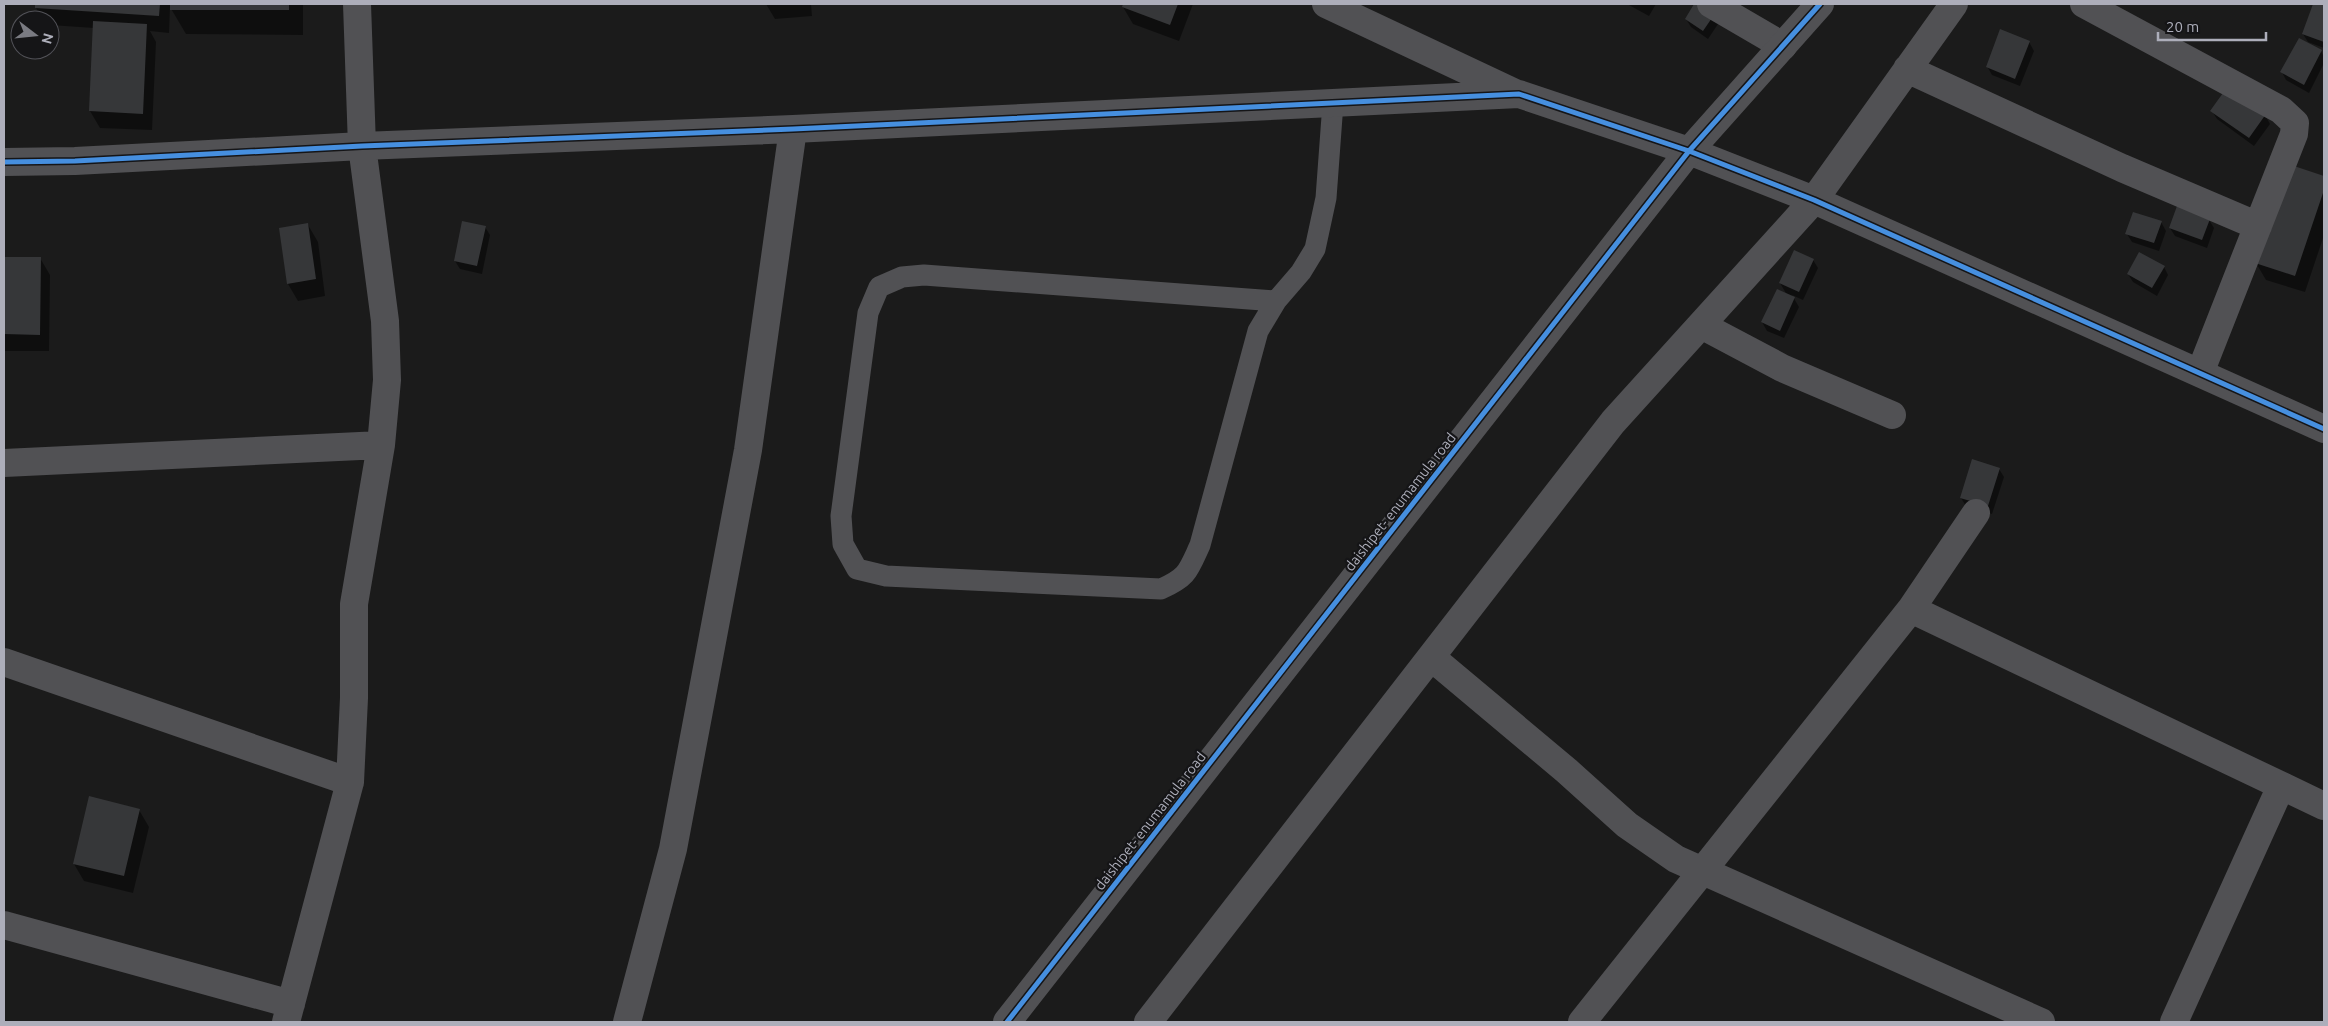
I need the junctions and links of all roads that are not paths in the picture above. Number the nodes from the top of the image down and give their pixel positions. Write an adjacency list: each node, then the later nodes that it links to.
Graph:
1 (357, 4): 12 (street)
2 (1326, 4): 9 (street)
3 (1711, 4): 7 (street)
4 (1820, 4): 7 (street, daishipet- enumamula road)
5 (1954, 4): 8 (street)
6 (2084, 4): 16 (street)
7 (1783, 46): 13 (street, daishipet- enumamula road)
8 (1907, 69): 15 (street); 16 (street)
9 (1519, 94): 10 (street); 13 (street)
10 (1333, 103): 11 (street); 17 (lane)
11 (793, 129): 12 (street); 34 (street)
12 (362, 146): 14 (street); 22 (street)
13 (1689, 151): 15 (street); 35 (street, daishipet- enumamula road)
14 (4, 162)
15 (1814, 200): 18 (street); 19 (street)
16 (2258, 226): 19 (street)
17 (1276, 301): 17 (lane)
18 (1701, 325): 20 (street); 26 (street)
19 (2200, 373): 21 (street)
20 (1892, 414)
21 (2324, 429)
22 (381, 445): 23 (street); 28 (street)
23 (4, 463)
24 (1976, 513): 25 (street)
25 (1911, 609): 29 (street); 31 (street)
26 (1431, 657): 31 (street); 36 (street)
27 (4, 662): 28 (street)
28 (350, 782): 33 (street)
29 (2281, 786): 30 (street); 39 (street)
30 (2324, 806)
31 (1702, 871): 37 (street); 38 (street)
32 (4, 925): 33 (street)
33 (289, 1013)
34 (627, 1022)
35 (1007, 1022)
36 (1148, 1022)
37 (1582, 1022)
38 (2041, 1022)
39 (2174, 1022)

